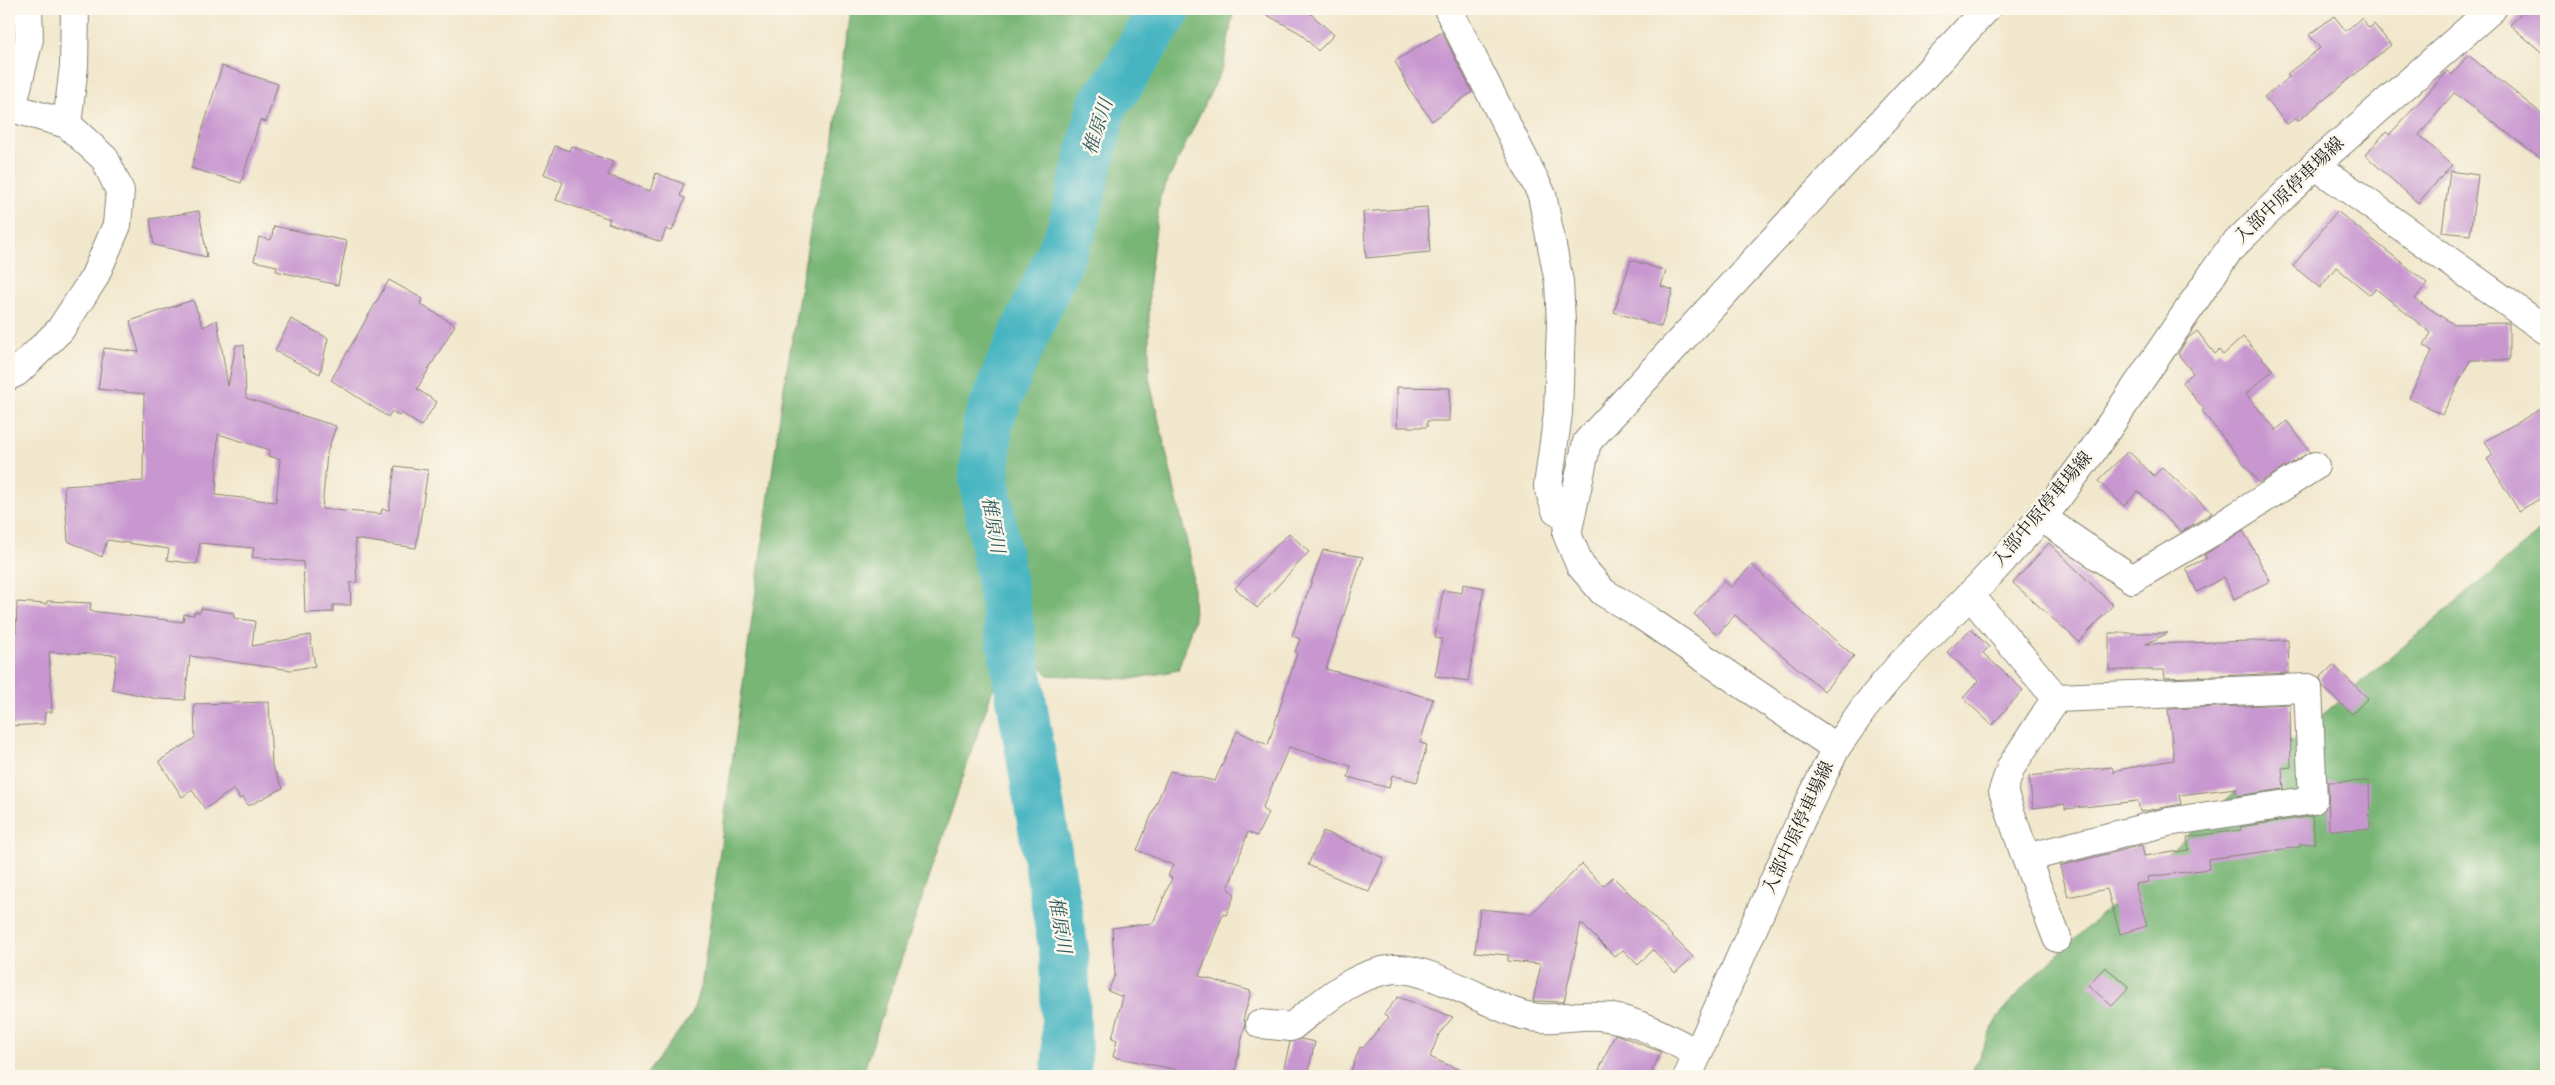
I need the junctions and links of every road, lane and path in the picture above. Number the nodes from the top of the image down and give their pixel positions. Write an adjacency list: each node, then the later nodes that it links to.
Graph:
1 (28, 9): 6 (street)
2 (75, 9): 7 (street)
3 (1448, 9): 13 (street)
4 (1986, 9): 13 (street)
5 (2492, 9): 8 (street, 入部中原停車場線)
6 (10, 108): 7 (street)
7 (68, 124): 10 (street)
8 (2315, 165): 9 (street); 12 (street, 入部中原停車場線)
9 (2546, 330)
10 (9, 376)
11 (2315, 466): 12 (street)
12 (2041, 517): 14 (street, 入部中原停車場線)
13 (1570, 518): 16 (street)
14 (1970, 595): 15 (street); 16 (street, 入部中原停車場線)
15 (2056, 698): 17 (street); 17 (street)
16 (1836, 748): 20 (street, 入部中原停車場線)
17 (2026, 858): 18 (street)
18 (2057, 938)
19 (1260, 1024): 20 (street)
20 (1693, 1065)

